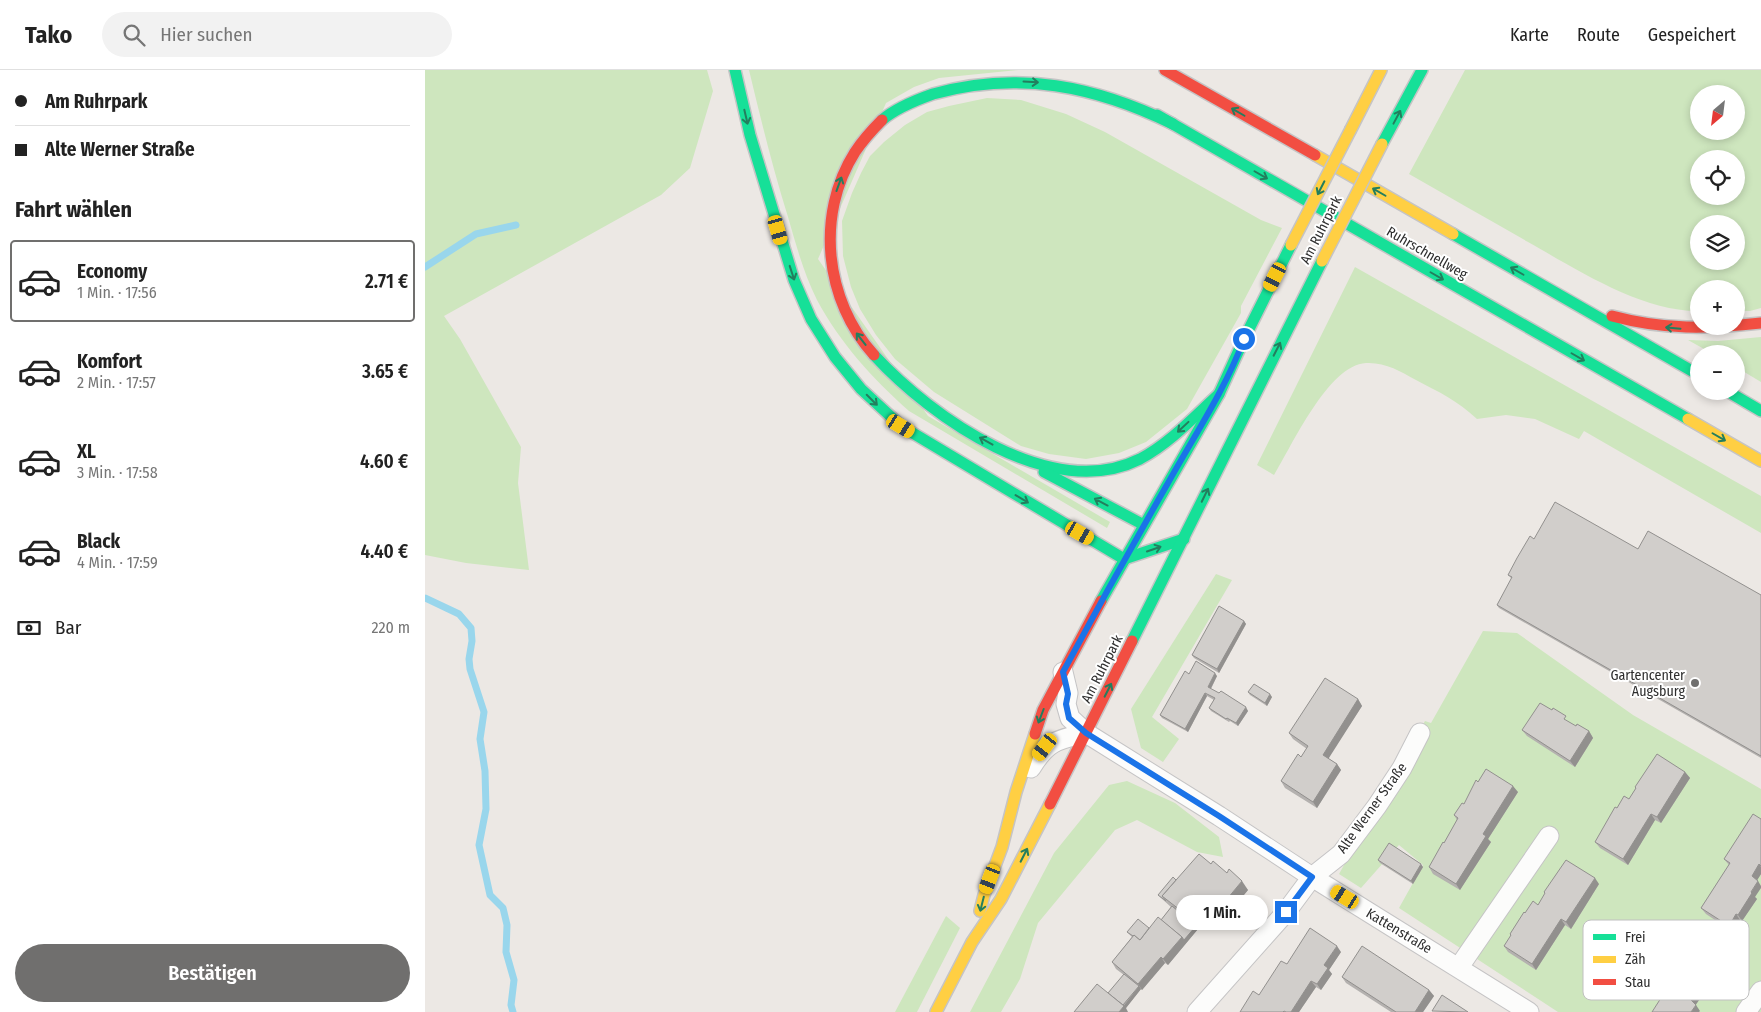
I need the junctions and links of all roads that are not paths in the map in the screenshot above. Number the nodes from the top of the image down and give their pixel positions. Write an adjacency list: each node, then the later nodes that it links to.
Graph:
1 (735, 70): 18 (main road, one-way to 18)
2 (1165, 70): 7 (main road, Ruhrschnellweg, one-way to 2)
3 (1381, 70): 10 (main road, Am Ruhrpark, one-way to 10, bridge)
4 (1422, 70): 17 (main road, Am Ruhrpark, one-way to 4, bridge)
5 (1104, 85): 6 (main road, Ruhrschnellweg)
6 (1173, 124): 13 (main road, one-way to 6); 14 (main road, Ruhrschnellweg, one-way to 14)
7 (1555, 293): 8 (main road, one-way to 7); 9 (main road, Ruhrschnellweg)
8 (1761, 323)
9 (1690, 370)
10 (1219, 394): 13 (main road, one-way to 13); 15 (main road, Am Ruhrpark)
11 (1742, 400): 12 (main road)
12 (1761, 411)
13 (1013, 455): 15 (main road, one-way to 13)
14 (1761, 461)
15 (1148, 527): 18 (main road, Am Ruhrpark)
16 (1168, 534): 17 (main road)
17 (1184, 539): 18 (main road, one-way to 17); 20 (main road, Am Ruhrpark, one-way to 17)
18 (1124, 559): 19 (main road, Am Ruhrpark)
19 (1063, 672): 20 (street, Kattenstraße); 22 (main road, Am Ruhrpark, one-way to 22)
20 (1086, 733): 22 (street); 24 (street, Kattenstraße); 25 (main road, Am Ruhrpark, one-way to 20)
21 (1420, 733): 24 (street, Alte Werner Straße)
22 (1016, 792): 25 (main road, Am Ruhrpark, one-way to 25)
23 (1549, 836): 26 (street)
24 (1312, 877): 26 (street, Kattenstraße); 29 (street, Alte Werner Straße)
25 (972, 942): 28 (main road, Am Ruhrpark)
26 (1459, 967): 30 (street, Kattenstraße)
27 (1761, 991): 31 (street)
28 (936, 1012)
29 (1197, 1012)
30 (1529, 1012)
31 (1746, 1012)

